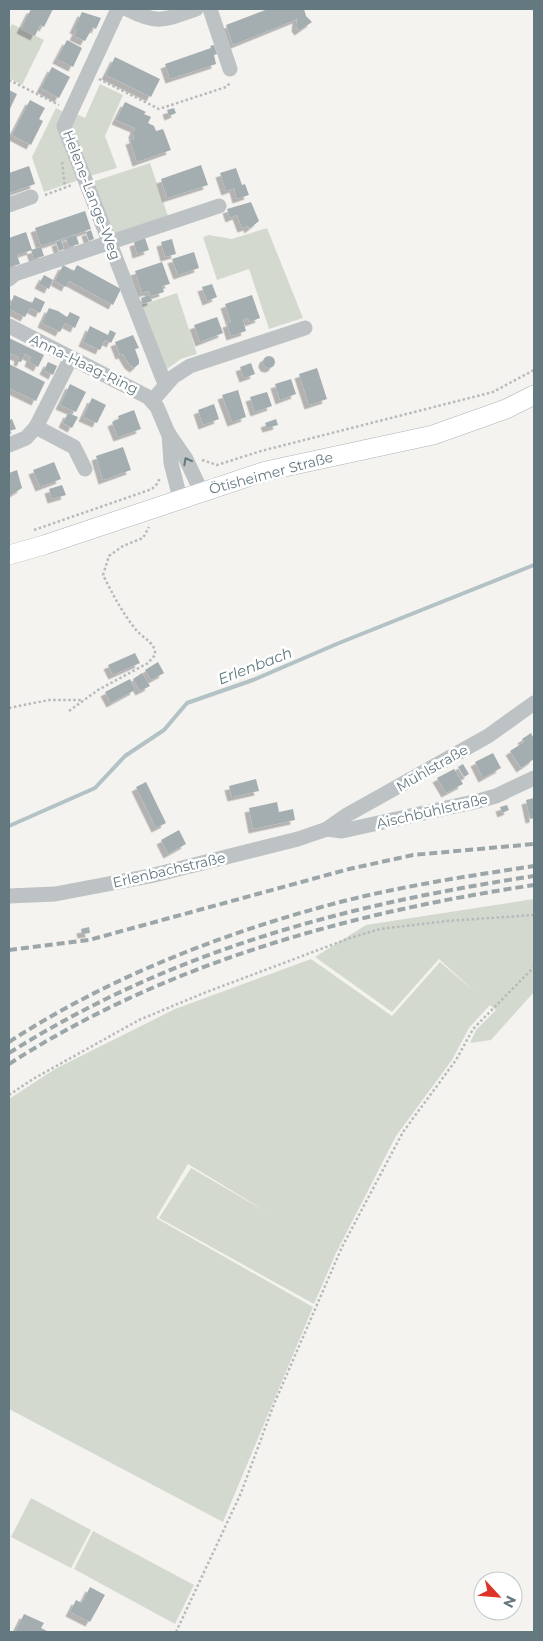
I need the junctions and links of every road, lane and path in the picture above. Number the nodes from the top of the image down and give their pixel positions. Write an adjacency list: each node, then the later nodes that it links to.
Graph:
1 (118, 9): 6 (street, Helene-Lange-Weg)
2 (127, 9): 3 (street)
3 (196, 9)
4 (210, 9): 5 (street)
5 (230, 69): 6 (path)
6 (88, 74): 8 (street, Helene-Lange-Weg)
7 (9, 80): 8 (path)
8 (71, 111): 9 (street, Helene-Lange-Weg)
9 (86, 180): 10 (path); 13 (street, Helene-Lange-Weg)
10 (31, 197): 11 (street)
11 (9, 204)
12 (219, 206): 13 (street)
13 (109, 241): 14 (street); 19 (street, Helene-Lange-Weg)
14 (9, 279)
15 (9, 326): 17 (street, Anna-Haag-Ring)
16 (305, 328): 19 (street)
17 (72, 358): 21 (street, Anna-Haag-Ring); 22 (street)
18 (534, 370): 25 (path)
19 (167, 382): 21 (street)
20 (534, 395): 28 (main road, Ötisheimer Straße)
21 (152, 401): 23 (street, Anna-Haag-Ring)
22 (36, 427): 24 (street); 27 (street)
23 (168, 433): 25 (street, Anna-Haag-Ring); 26 (street, Anna-Haag-Ring)
24 (9, 445)
25 (186, 459): 28 (street, Anna-Haag-Ring, one-way to 25)
26 (171, 463): 29 (street, Anna-Haag-Ring); 31 (path)
27 (84, 469)
28 (201, 491): 29 (main road, Ötisheimer Straße)
29 (180, 498): 30 (main road, Ötisheimer Straße)
30 (141, 511): 32 (main road, Ötisheimer Straße); 33 (path)
31 (32, 531)
32 (9, 555)
33 (84, 699): 35 (path); 36 (path)
34 (534, 703): 38 (street, Mühlstraße)
35 (9, 708)
36 (69, 711)
37 (534, 778): 38 (street, Aischbühlstraße)
38 (327, 829): 39 (street, Erlenbachstraße)
39 (9, 896)
40 (534, 915): 42 (path)
41 (534, 967): 43 (path)
42 (9, 1095)
43 (176, 1632)

